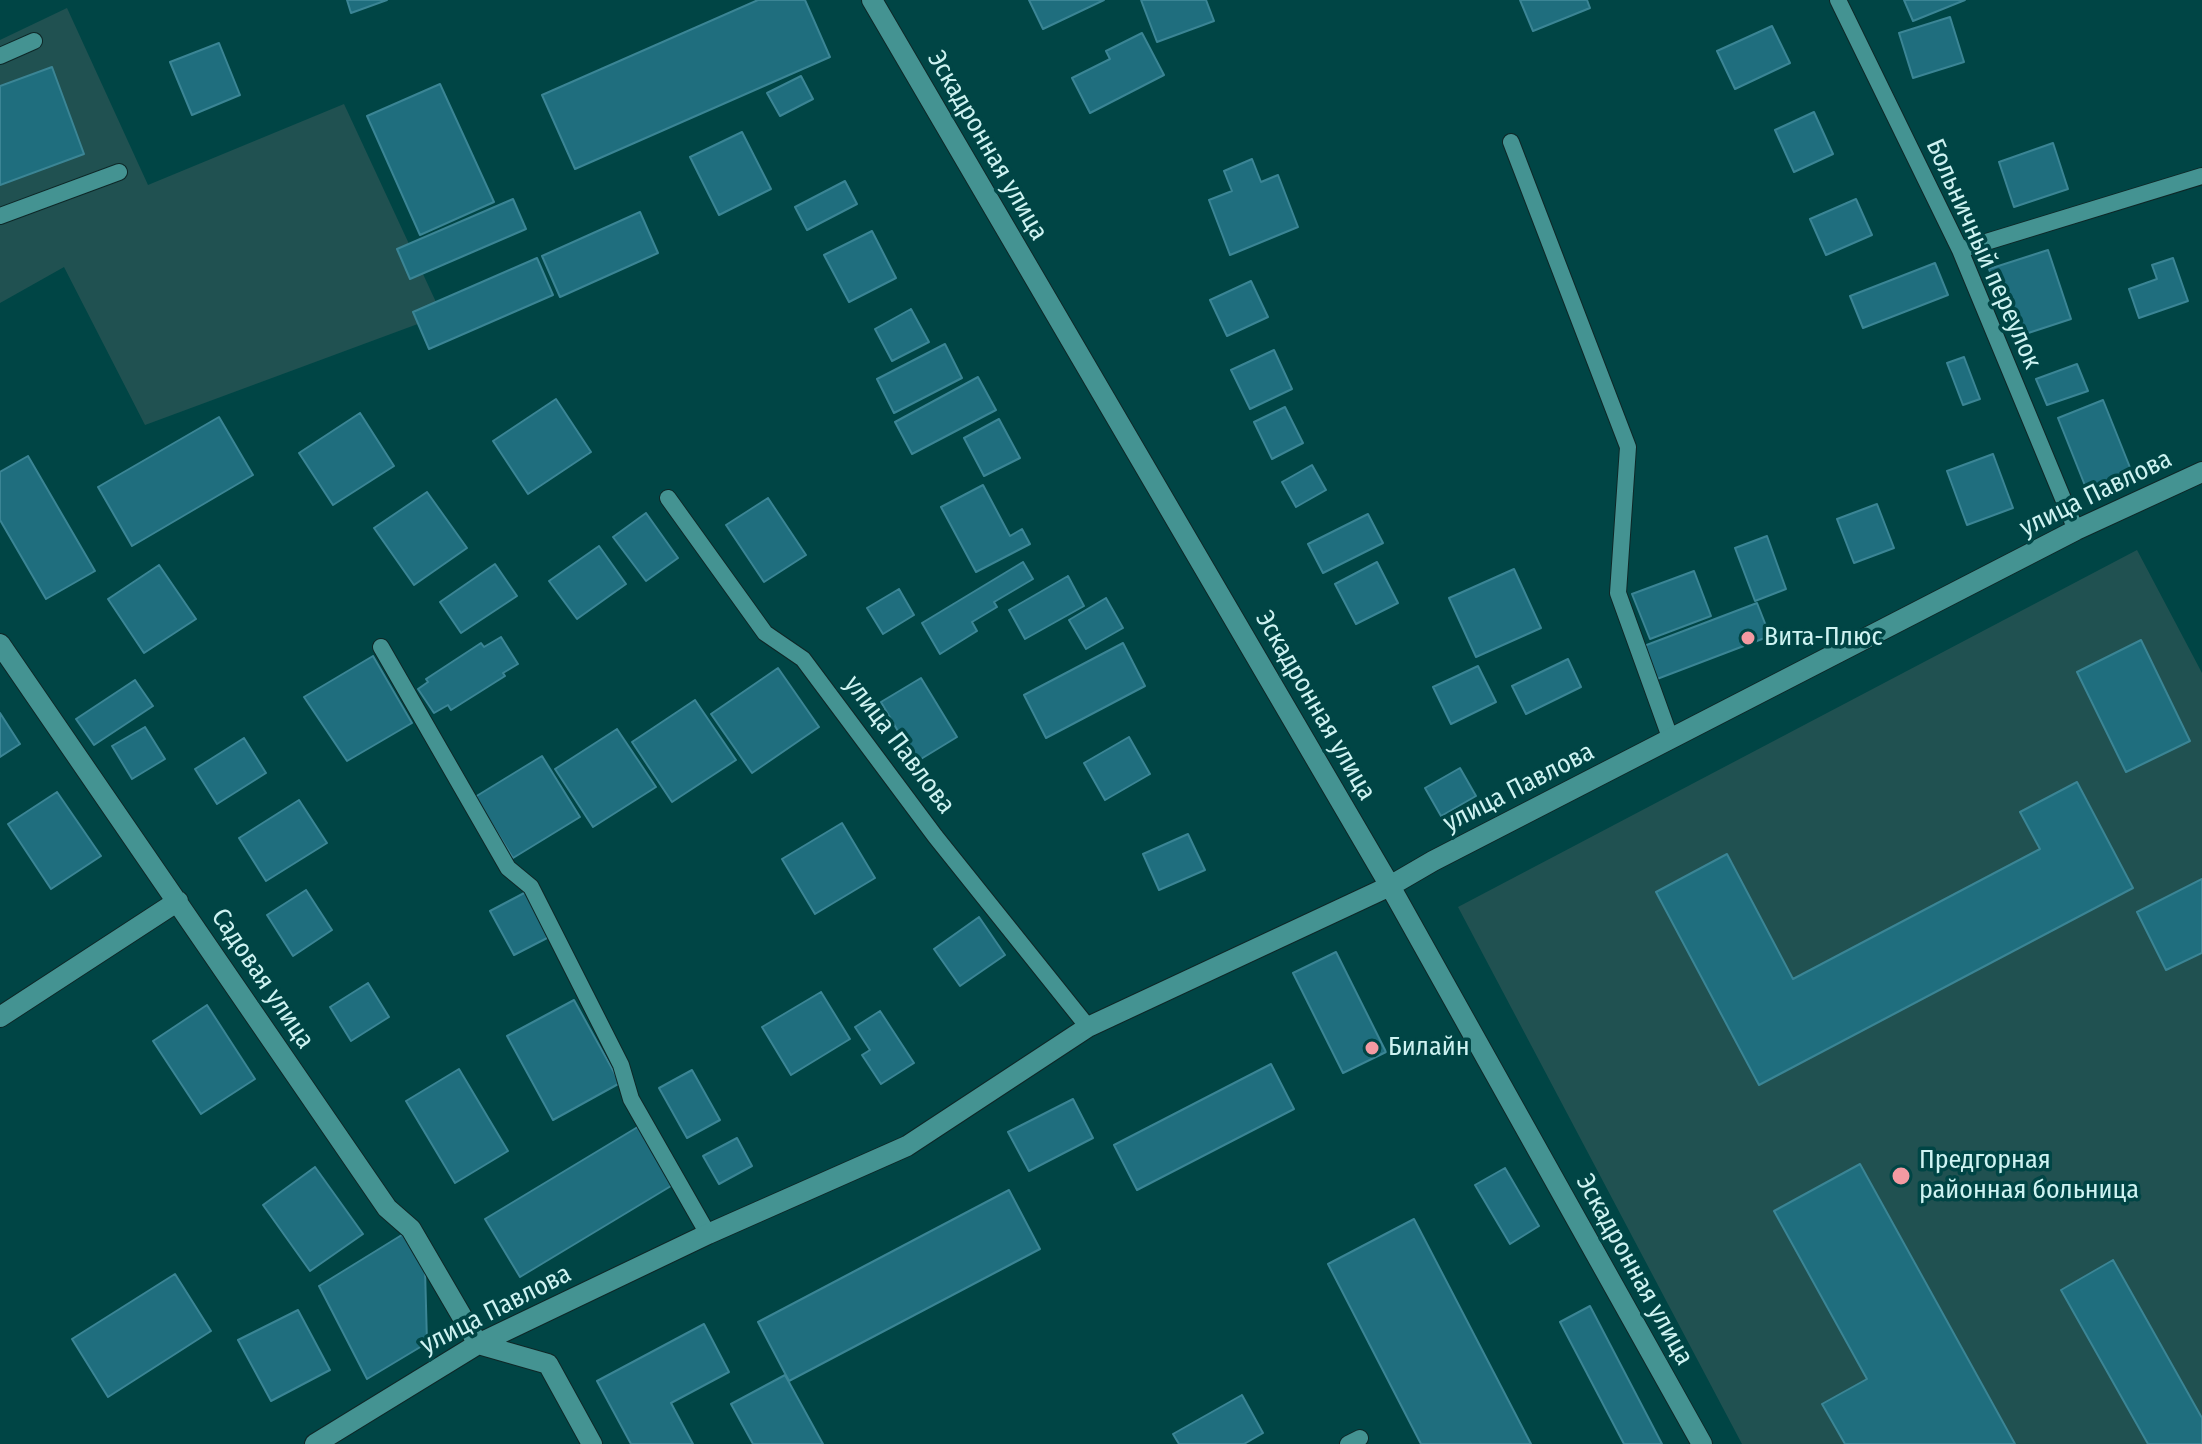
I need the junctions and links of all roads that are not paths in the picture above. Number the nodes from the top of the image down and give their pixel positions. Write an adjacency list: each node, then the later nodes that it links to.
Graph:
1 (872, 0): 16 (street, Эскадронная улица)
2 (1838, 0): 9 (lane, Больничный переулок)
3 (34, 41): 4 (lane)
4 (0, 56)
5 (1511, 142): 15 (lane)
6 (119, 172): 8 (lane)
7 (2202, 176): 9 (lane)
8 (0, 216)
9 (1960, 250): 12 (lane, Больничный переулок)
10 (2202, 472): 12 (street, улица Павлова)
11 (668, 498): 19 (lane, улица Павлова)
12 (2076, 530): 15 (street, улица Павлова)
13 (0, 644): 17 (street, Садовая улица)
14 (381, 647): 20 (lane)
15 (1671, 740): 16 (street, улица Павлова)
16 (1390, 886): 19 (street, улица Павлова); 24 (street, Эскадронная улица)
17 (178, 901): 18 (street); 21 (street, Садовая улица)
18 (0, 1017)
19 (1088, 1027): 20 (street, улица Павлова)
20 (708, 1234): 21 (street, улица Павлова)
21 (478, 1344): 22 (street, улица Павлова); 23 (street)
22 (315, 1444)
23 (592, 1444)
24 (1702, 1444)

